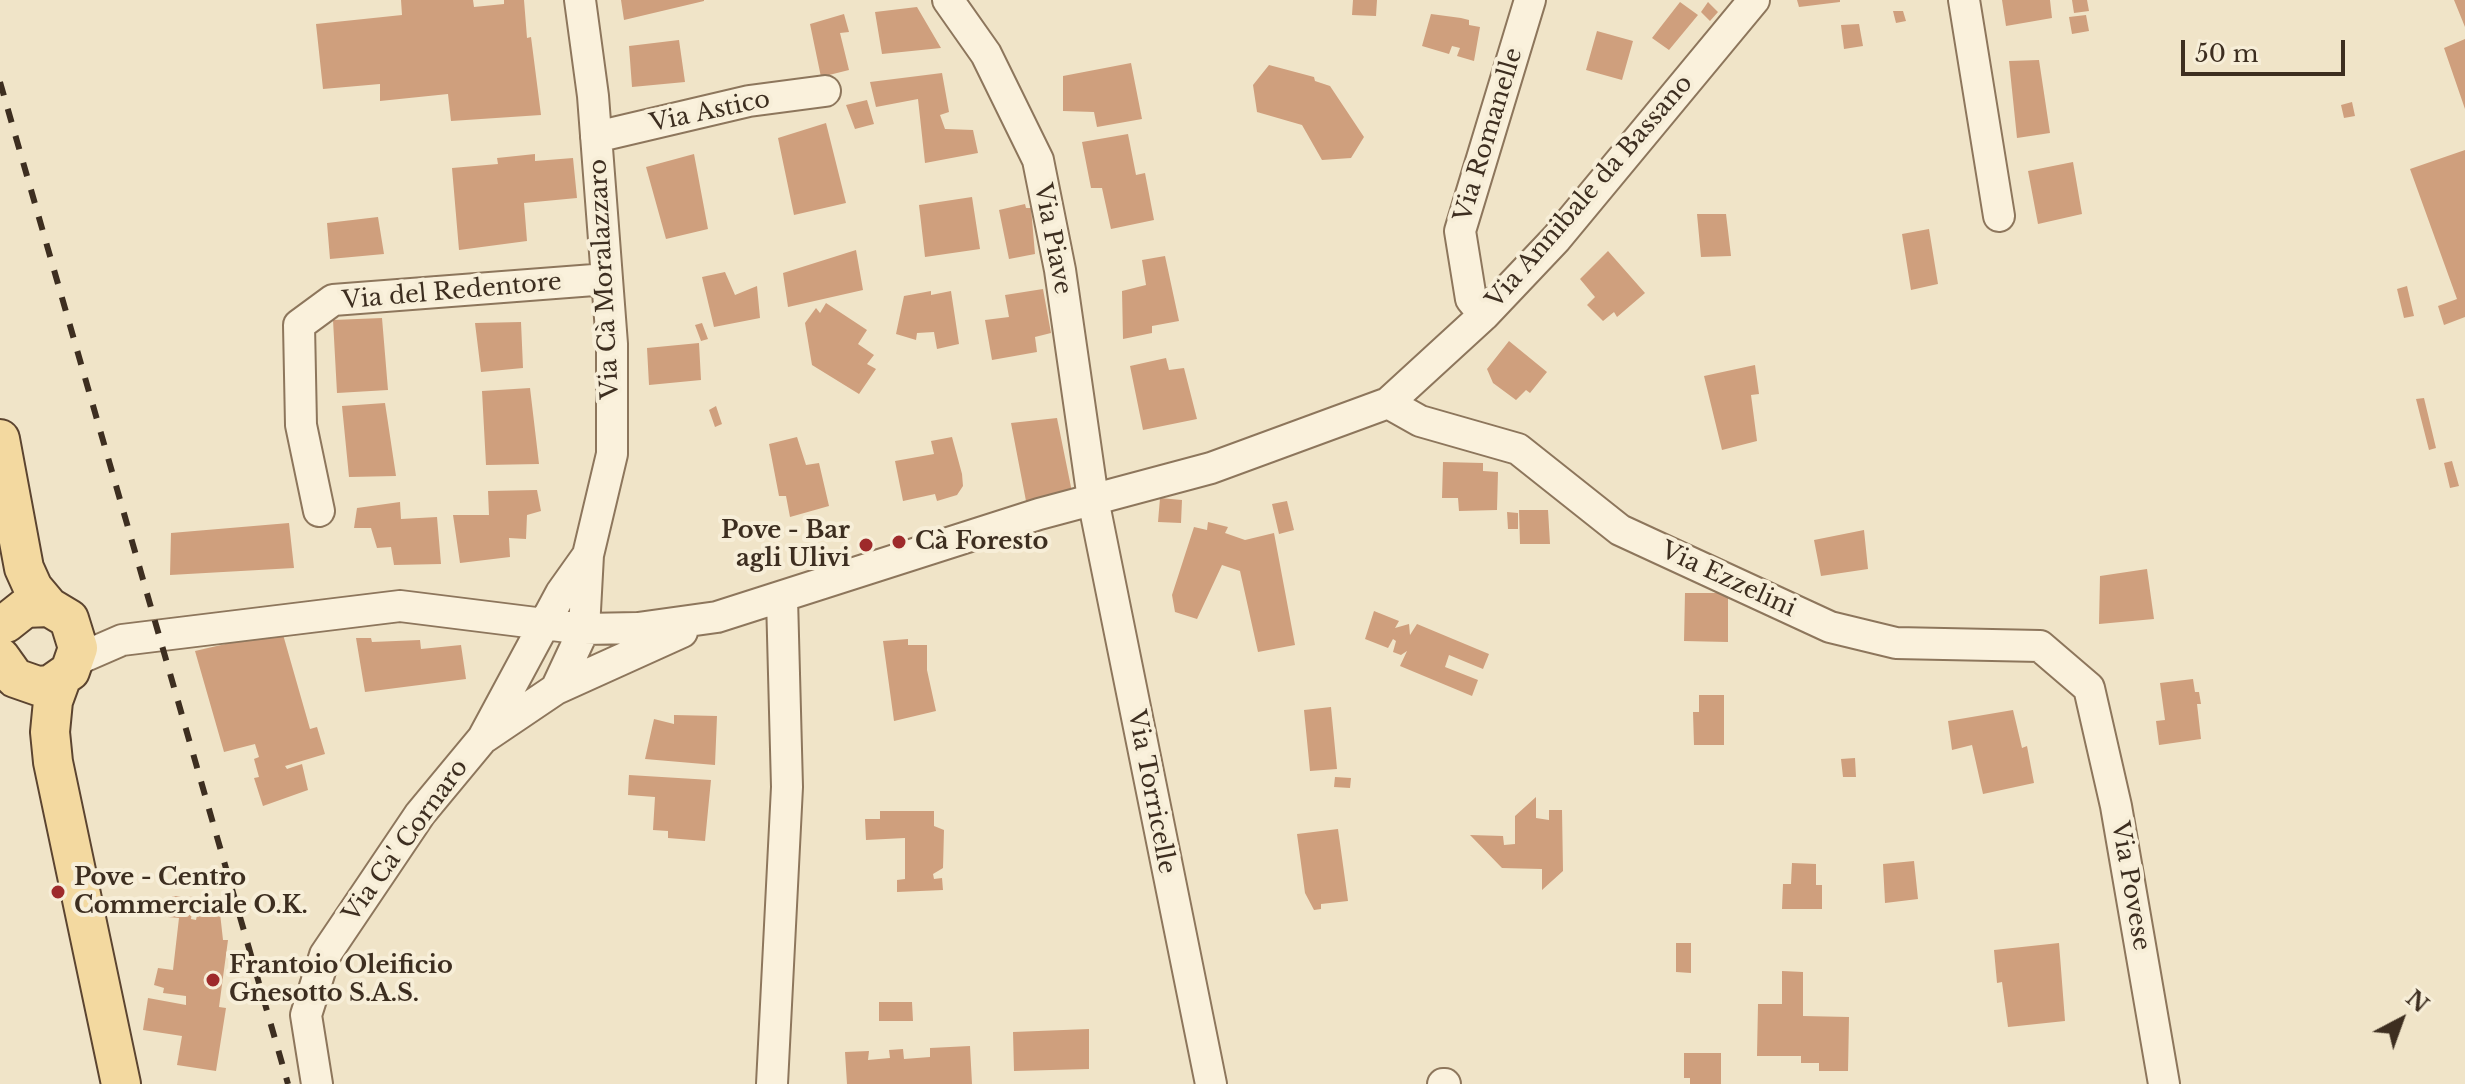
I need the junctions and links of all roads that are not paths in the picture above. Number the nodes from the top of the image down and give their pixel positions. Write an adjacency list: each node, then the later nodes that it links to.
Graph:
1 (580, 0): 7 (street, Via Cà Moralazzaro)
2 (948, 0): 13 (street, Via Piave)
3 (1530, 0): 10 (street, Via Romanelle)
4 (1754, 0): 10 (street, Via Annibale da Bassano)
5 (1964, 0): 8 (street)
6 (825, 91): 7 (street, Via Astico)
7 (596, 137): 9 (street, Via Cà Moralazzaro)
8 (1999, 216)
9 (607, 279): 14 (street, Via del Redentore); 15 (street, Via Cà Moralazzaro)
10 (1484, 315): 11 (street, Via Annibale da Bassano)
11 (1388, 403): 13 (street, Via Annibale da Bassano); 25 (street, Via Ezzelini)
12 (0, 439): 16 (main road)
13 (1093, 499): 17 (street, Via Annibale da Bassano); 32 (street, Via Torricelle)
14 (319, 511)
15 (588, 555): 20 (street, Via Cà Moralazzaro); 21 (street, Via Cà Moralazzaro)
16 (24, 568): 18 (main road); 23 (main road)
17 (782, 598): 19 (street, Via Annibale da Bassano); 31 (street)
18 (59, 613): 22 (street, Via Annibale da Bassano); 23 (main road); 24 (main road)
19 (717, 617): 21 (street, Via Annibale da Bassano); 26 (street, Via Ca' Cornaro)
20 (545, 624): 21 (street, Via Annibale da Bassano); 22 (street, Via Annibale da Bassano); 28 (street, Via Ca' Cornaro)
21 (584, 629): 26 (street)
22 (122, 640): 24 (street, Via Annibale da Bassano)
23 (7, 649): 24 (main road); 27 (main road)
24 (68, 670): 27 (main road)
25 (2089, 688): 33 (street, Via Povese)
26 (556, 689): 28 (street, Via Ca' Cornaro)
27 (50, 732): 29 (main road)
28 (483, 738): 30 (street, Via Ca' Cornaro)
29 (121, 1084)
30 (317, 1084)
31 (772, 1084)
32 (1211, 1084)
33 (2164, 1084)

